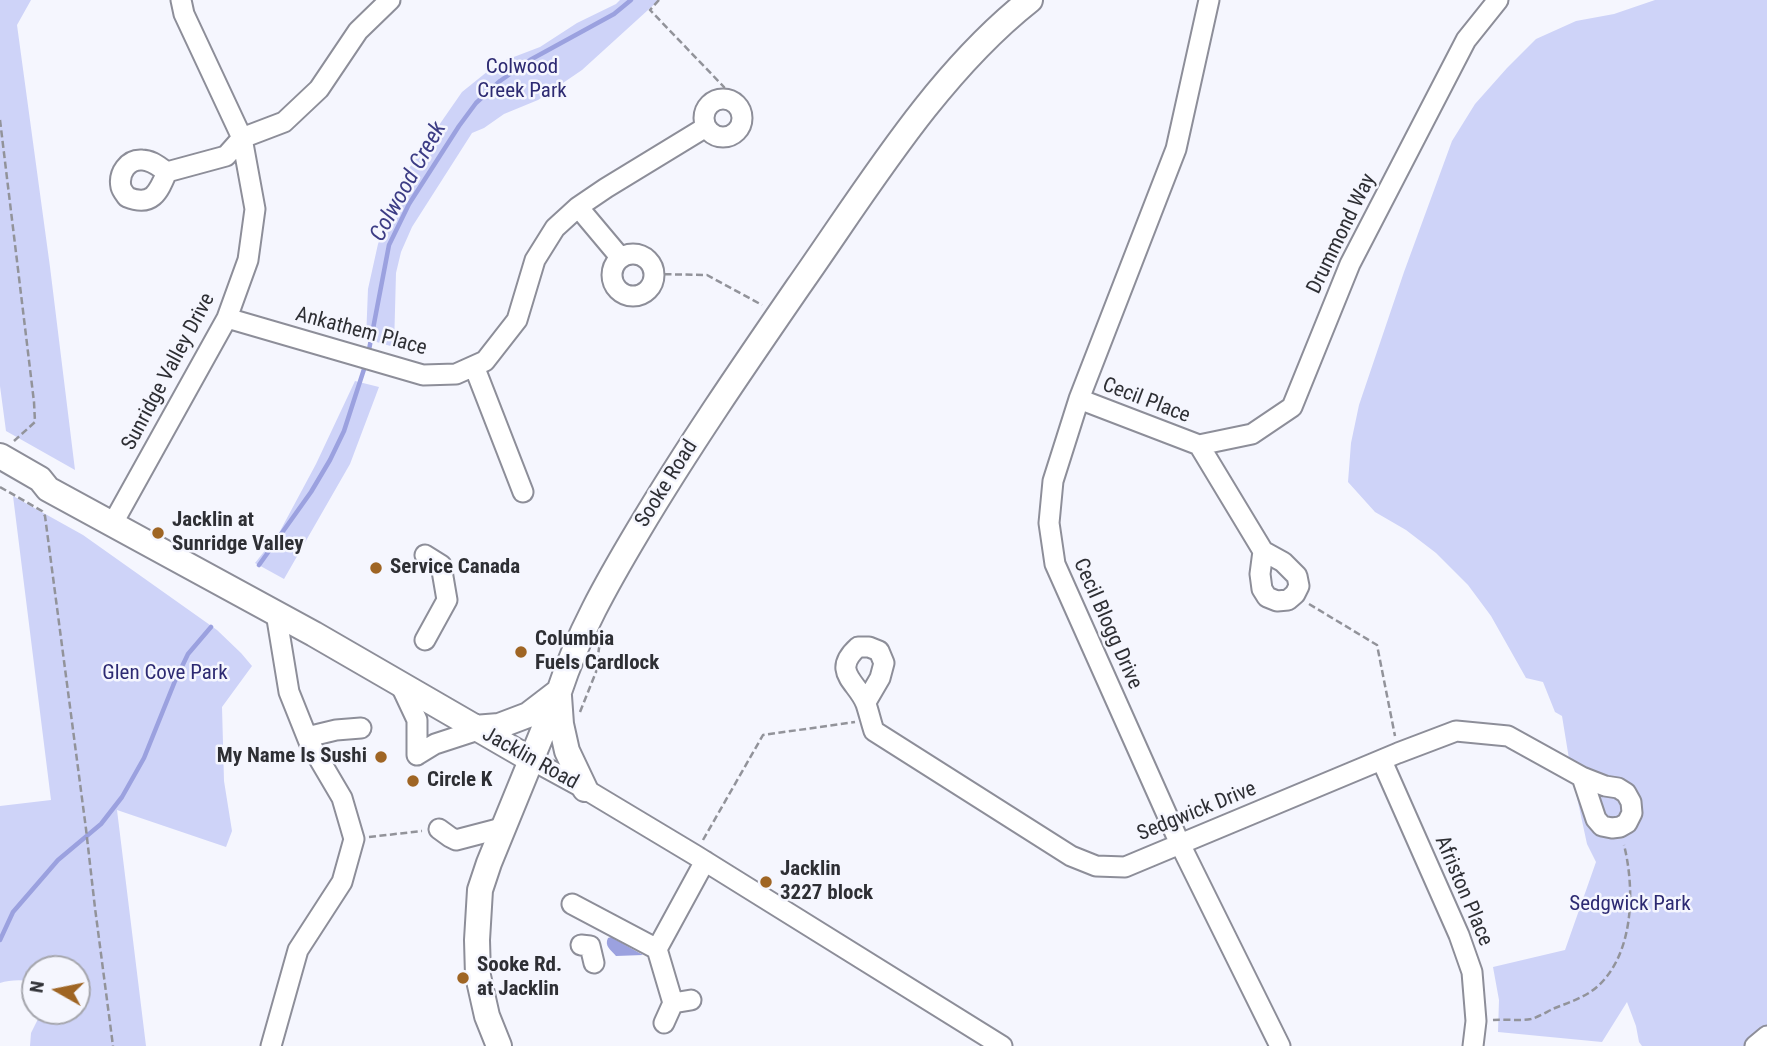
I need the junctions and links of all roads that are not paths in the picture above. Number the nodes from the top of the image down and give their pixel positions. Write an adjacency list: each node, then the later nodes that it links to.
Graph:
1 (181, 0): 7 (street, Sunridge Valley Drive)
2 (390, 0): 7 (street)
3 (1030, 0): 25 (main road, Sooke Road)
4 (1209, 0): 13 (street, Cecil Blogg Drive)
5 (1498, 0): 14 (street, Drummond Way)
6 (706, 127): 6 (street); 9 (street, Ankathem Place)
7 (243, 138): 8 (street); 11 (street, Sunridge Valley Drive)
8 (167, 172)
9 (578, 207): 10 (street); 12 (street, Ankathem Place)
10 (620, 257): 10 (street)
11 (227, 318): 12 (street, Ankathem Place); 19 (street, Sunridge Valley Drive)
12 (474, 366): 18 (street)
13 (1079, 400): 14 (street, Cecil Place); 36 (street, Cecil Blogg Drive)
14 (1199, 445): 20 (street, Cecil Place)
15 (6, 451): 17 (main road, Jacklin Road)
16 (0, 472): 17 (main road, Jacklin Road)
17 (48, 489): 19 (main road, Jacklin Road)
18 (523, 492)
19 (113, 523): 22 (main road, Jacklin Road)
20 (1263, 551): 20 (street, Cecil Place)
21 (425, 555): 23 (street)
22 (276, 613): 24 (main road, Jacklin Road); 29 (street)
23 (425, 640)
24 (401, 686): 28 (main road, Jacklin Road); 28 (street)
25 (559, 692): 28 (main road); 31 (main road, Sooke Road); 33 (main road)
26 (868, 711): 36 (street, Sedgwick Drive)
27 (362, 727): 29 (street)
28 (476, 729): 31 (main road, Jacklin Road)
29 (307, 737): 44 (street)
30 (1390, 757): 32 (street, Sedgwick Drive); 36 (street, Sedgwick Drive); 48 (street, Afriston Place)
31 (530, 760): 33 (street, Jacklin Road); 34 (main road, Sooke Road)
32 (1582, 777): 32 (street, Sedgwick Drive)
33 (585, 789): 37 (street, Jacklin Road)
34 (502, 828): 35 (street); 45 (main road, Sooke Road)
35 (439, 829)
36 (1180, 844): 47 (street, Cecil Blogg Drive)
37 (705, 861): 40 (street); 46 (street, Jacklin Road)
38 (572, 904): 40 (street)
39 (581, 945): 41 (street)
40 (657, 948): 42 (street)
41 (594, 963)
42 (664, 1023)
43 (1767, 1036): 49 (street)
44 (271, 1046)
45 (499, 1046)
46 (1002, 1046)
47 (1280, 1046)
48 (1474, 1046)
49 (1755, 1046)

